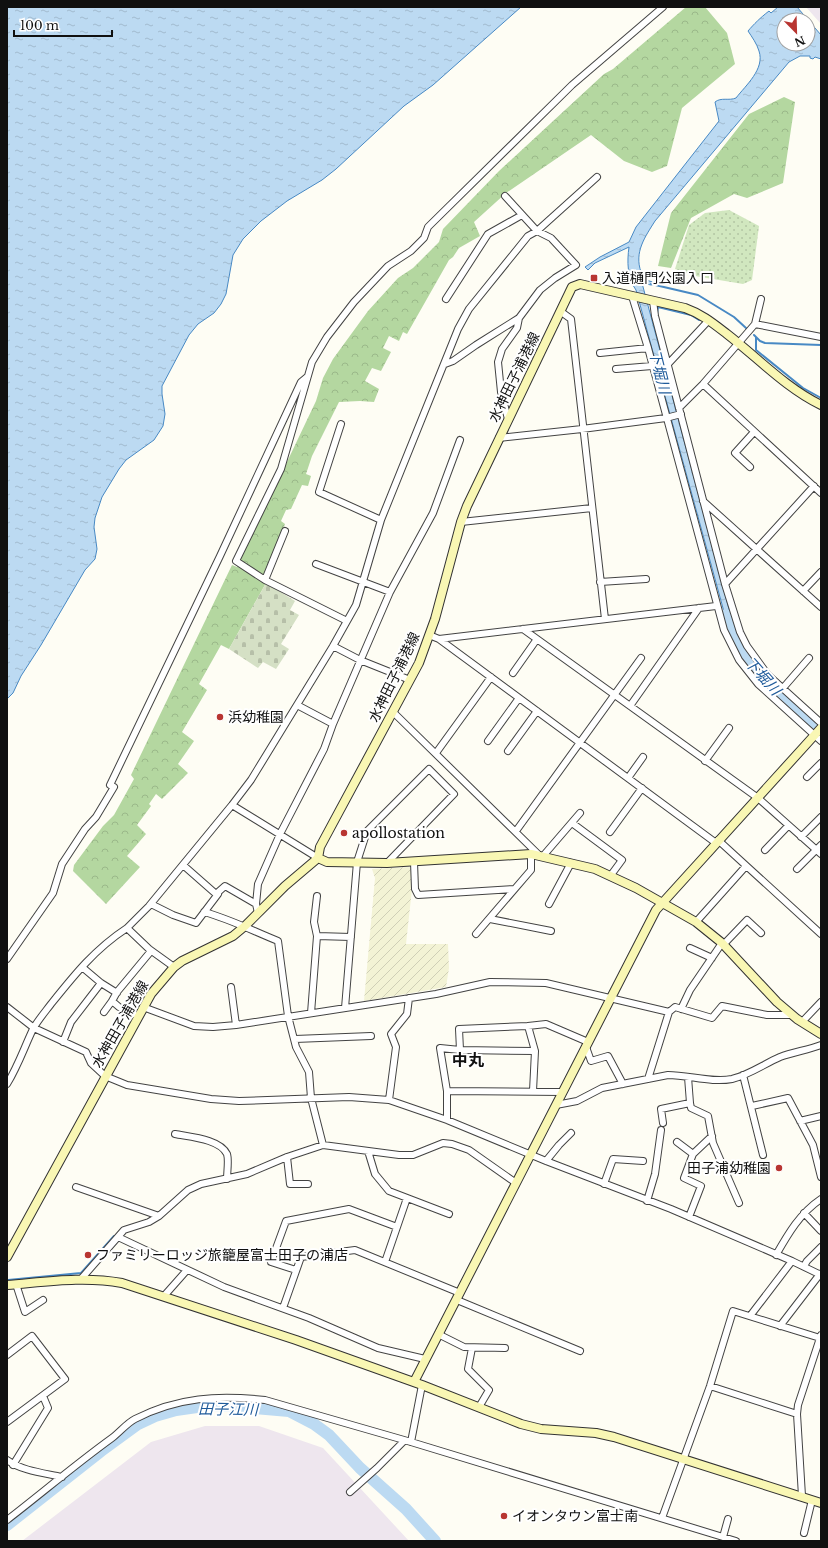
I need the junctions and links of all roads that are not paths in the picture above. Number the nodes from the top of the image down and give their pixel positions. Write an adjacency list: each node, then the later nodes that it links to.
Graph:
1 (663, 7): 22 (street)
2 (597, 177): 5 (street)
3 (505, 196): 4 (street)
4 (522, 215): 5 (street); 7 (street)
5 (537, 231): 11 (street); 18 (street)
6 (634, 296): 9 (street, 水神田子浦港線); 10 (street, 水神田子浦港線); 16 (street)
7 (446, 299)
8 (761, 299): 13 (street)
9 (650, 300): 12 (street, 水神田子浦港線); 19 (street)
10 (560, 311): 27 (street, 水神田子浦港線); 29 (street)
11 (519, 318): 18 (street); 27 (street)
12 (709, 320): 15 (street, 水神田子浦港線); 19 (street)
13 (755, 324): 14 (street); 15 (street)
14 (821, 338)
15 (739, 344): 23 (street); 24 (street, 水神田子浦港線)
16 (648, 348): 17 (street); 20 (street)
17 (600, 353)
18 (445, 364): 38 (street)
19 (668, 364): 25 (street)
20 (652, 366): 21 (street); 26 (street)
21 (616, 370)
22 (307, 377): 45 (street); 137 (street)
23 (702, 384): 25 (street); 30 (street)
24 (821, 405)
25 (680, 411): 26 (street); 36 (street)
26 (666, 418): 29 (street); 51 (street)
27 (508, 419): 31 (street, 水神田子浦港線)
28 (341, 424): 38 (street)
29 (582, 429): 31 (street); 37 (street)
30 (754, 432): 33 (street); 34 (street)
31 (499, 438): 39 (street, 水神田子浦港線)
32 (460, 440): 50 (street)
33 (750, 467)
34 (814, 486): 35 (street); 41 (street)
35 (821, 493)
36 (703, 501): 41 (street); 48 (street)
37 (592, 508): 39 (street); 47 (street)
38 (381, 520): 46 (street)
39 (461, 522): 57 (street, 水神田子浦港線)
40 (285, 531): 45 (street)
41 (757, 549): 48 (street); 49 (street)
42 (316, 564): 46 (street)
43 (821, 572): 49 (street)
44 (646, 579): 47 (street)
45 (265, 580): 55 (street)
46 (363, 582): 50 (street); 55 (street)
47 (600, 582): 54 (street)
48 (725, 584): 67 (street)
49 (803, 591): 52 (street)
50 (390, 592): 63 (street)
51 (716, 606): 53 (street); 78 (street)
52 (821, 607)
53 (699, 608): 54 (street); 71 (street)
54 (605, 619): 56 (street)
55 (347, 621): 60 (street)
56 (523, 629): 58 (street); 59 (street)
57 (429, 635): 58 (street); 66 (street, 水神田子浦港線)
58 (439, 639): 65 (street)
59 (538, 639): 64 (street); 68 (street)
60 (333, 646): 63 (street); 70 (street)
61 (641, 658): 68 (street)
62 (809, 658): 67 (street)
63 (360, 660): 66 (street); 75 (street)
64 (513, 674)
65 (490, 677): 69 (street); 83 (street)
66 (410, 680): 73 (street, 水神田子浦港線)
67 (783, 688): 74 (street)
68 (615, 695): 71 (street); 81 (street)
69 (520, 698): 72 (street); 79 (street)
70 (297, 705): 75 (street); 91 (street)
71 (630, 706): 85 (street)
72 (537, 711): 81 (street); 82 (street)
73 (393, 712): 83 (street); 106 (street, 水神田子浦港線)
74 (821, 723)
75 (333, 724): 98 (street)
76 (729, 728): 85 (street)
77 (821, 728): 78 (street)
78 (814, 735): 80 (street); 90 (street)
79 (488, 741)
80 (821, 742)
81 (580, 743): 87 (street); 96 (street)
82 (508, 750)
83 (436, 753): 96 (street)
84 (643, 757): 87 (street)
85 (705, 760): 90 (street)
86 (821, 763): 88 (street)
87 (628, 778): 89 (street)
88 (807, 778)
89 (642, 788): 97 (street); 100 (street)
90 (758, 798): 95 (street); 100 (street)
91 (232, 805): 98 (street); 111 (street)
92 (580, 813): 94 (street)
93 (821, 817): 99 (street)
94 (572, 823): 105 (street); 114 (street)
95 (788, 826): 99 (street); 102 (street)
96 (516, 831): 105 (street)
97 (610, 832)
98 (280, 834): 106 (street); 121 (street)
99 (801, 837): 103 (street)
100 (717, 842): 112 (street); 120 (street)
101 (821, 845): 103 (street)
102 (765, 850)
103 (818, 852): 113 (street)
104 (531, 854): 105 (street); 109 (street); 115 (street)
105 (542, 856): 110 (street)
106 (318, 858): 107 (street); 121 (street, 水神田子浦港線)
107 (357, 862): 108 (street); 108 (street); 132 (street)
108 (387, 862): 109 (street)
109 (414, 862): 115 (street)
110 (571, 863): 114 (street); 119 (street)
111 (183, 865): 116 (street); 118 (street)
112 (746, 866): 124 (street); 130 (street)
113 (797, 869)
114 (611, 876): 120 (street)
115 (514, 889): 123 (street)
116 (218, 894): 121 (street); 122 (street)
117 (317, 896): 131 (street)
118 (151, 904): 122 (street); 125 (street)
119 (549, 904)
120 (662, 904): 124 (street); 144 (street)
121 (257, 908): 126 (street, 水神田子浦港線)
122 (204, 912): 126 (street)
123 (490, 920): 127 (street); 129 (street)
124 (696, 922): 133 (street)
125 (127, 928): 135 (street); 138 (street)
126 (244, 928): 139 (street, 水神田子浦港線); 156 (street)
127 (551, 931)
128 (761, 933): 133 (street)
129 (476, 934)
130 (821, 934)
131 (317, 936): 132 (street); 153 (street)
132 (351, 937): 149 (street)
133 (723, 944): 136 (street); 155 (street)
134 (690, 948): 136 (street)
135 (151, 951): 139 (street); 142 (street)
136 (712, 958): 150 (street)
137 (7, 959)
138 (82, 967): 140 (street); 160 (street)
139 (174, 967): 148 (street, 水神田子浦港線)
140 (101, 983): 142 (street); 164 (street)
141 (232, 987): 158 (street)
142 (117, 993): 145 (street)
143 (409, 998): 144 (street); 149 (street); 179 (street)
144 (611, 998): 152 (street); 165 (street)
145 (112, 1001): 151 (street); 154 (street)
146 (821, 1002): 157 (street)
147 (7, 1007): 160 (street)
148 (143, 1007): 158 (street); 169 (street, 水神田子浦港線)
149 (345, 1008): 153 (street)
150 (681, 1009): 152 (street); 155 (street)
151 (104, 1012)
152 (669, 1012): 172 (street)
153 (311, 1013): 156 (street)
154 (134, 1014)
155 (792, 1015): 157 (street)
156 (288, 1016): 158 (street); 163 (street)
157 (802, 1022): 161 (street)
158 (236, 1025)
159 (528, 1026): 165 (street); 167 (street); 168 (street)
160 (34, 1028): 164 (street); 173 (street)
161 (821, 1034)
162 (370, 1036): 163 (street)
163 (295, 1039): 178 (street)
164 (63, 1042): 169 (street)
165 (587, 1044): 174 (street); 177 (street)
166 (821, 1045): 170 (street)
167 (460, 1050): 168 (street); 175 (street)
168 (534, 1051): 176 (street)
169 (105, 1076): 178 (street); 219 (street, 水神田子浦港線)
170 (743, 1076): 171 (street); 182 (street)
171 (688, 1077): 172 (street); 180 (street)
172 (648, 1079): 174 (street)
173 (7, 1084)
174 (623, 1084): 181 (street)
175 (447, 1091): 176 (street); 184 (street)
176 (533, 1091): 177 (street)
177 (563, 1092): 181 (street)
178 (311, 1098): 179 (street); 192 (street)
179 (389, 1100): 184 (street)
180 (690, 1103): 186 (street); 190 (street)
181 (556, 1104): 195 (street)
182 (752, 1106): 185 (street); 196 (street)
183 (821, 1116): 185 (street)
184 (447, 1120): 195 (street)
185 (800, 1121): 200 (street)
186 (663, 1123)
187 (661, 1130): 208 (street)
188 (571, 1133): 199 (street)
189 (175, 1134): 201 (street)
190 (712, 1136): 194 (street); 209 (street)
191 (677, 1142): 194 (street)
192 (323, 1145): 193 (street); 197 (street)
193 (368, 1151): 202 (street); 206 (street)
194 (693, 1154): 213 (street)
195 (530, 1155): 199 (street); 202 (street)
196 (763, 1155)
197 (287, 1157): 201 (street); 203 (street)
198 (643, 1160): 204 (street)
199 (546, 1161): 204 (street)
200 (821, 1177)
201 (227, 1179): 212 (street)
202 (516, 1183): 230 (street)
203 (308, 1184)
204 (604, 1184): 208 (street)
205 (76, 1187): 212 (street)
206 (407, 1198): 211 (street); 214 (street)
207 (821, 1199): 210 (street)
208 (647, 1201): 213 (street)
209 (739, 1203)
210 (804, 1213): 215 (street); 218 (street)
211 (449, 1214)
212 (159, 1216): 216 (street)
213 (689, 1217): 218 (street)
214 (396, 1228): 221 (street); 224 (street)
215 (821, 1231)
216 (118, 1237): 223 (street); 226 (street)
217 (821, 1247): 222 (street)
218 (776, 1255): 220 (street)
219 (7, 1257)
220 (792, 1261): 222 (street); 233 (street)
221 (385, 1262): 224 (street); 230 (street)
222 (804, 1266): 225 (street)
223 (187, 1270): 229 (street); 232 (street)
224 (296, 1270): 232 (street)
225 (820, 1275): 234 (street)
226 (80, 1279): 227 (street); 229 (street)
227 (16, 1284): 228 (street); 231 (street)
228 (7, 1285)
229 (164, 1296): 242 (street)
230 (458, 1296): 235 (street); 239 (street)
231 (43, 1300)
232 (282, 1308): 241 (street)
233 (750, 1316): 234 (street); 243 (street)
234 (780, 1326): 236 (street)
235 (438, 1334): 237 (street); 241 (street)
236 (821, 1336): 246 (street)
237 (472, 1348): 238 (street); 245 (street)
238 (505, 1348)
239 (580, 1351)
240 (8, 1353): 244 (street)
241 (425, 1359): 242 (street)
242 (418, 1383): 245 (street); 249 (street)
243 (710, 1386): 246 (street); 250 (street)
244 (43, 1396): 247 (street); 252 (street)
245 (479, 1407): 250 (street)
246 (797, 1414): 255 (street)
247 (7, 1422)
248 (404, 1440): 249 (street); 253 (street); 254 (street)
249 (411, 1442): 258 (street)
250 (684, 1459): 255 (street); 258 (street)
251 (7, 1460): 252 (street)
252 (13, 1465): 253 (street)
253 (62, 1477): 260 (street)
254 (350, 1492)
255 (802, 1496): 256 (street)
256 (812, 1500): 257 (street); 261 (street)
257 (821, 1503)
258 (662, 1518): 262 (street)
259 (728, 1519): 262 (street)
260 (7, 1520)
261 (804, 1533)
262 (723, 1537): 263 (street)
263 (736, 1541)

